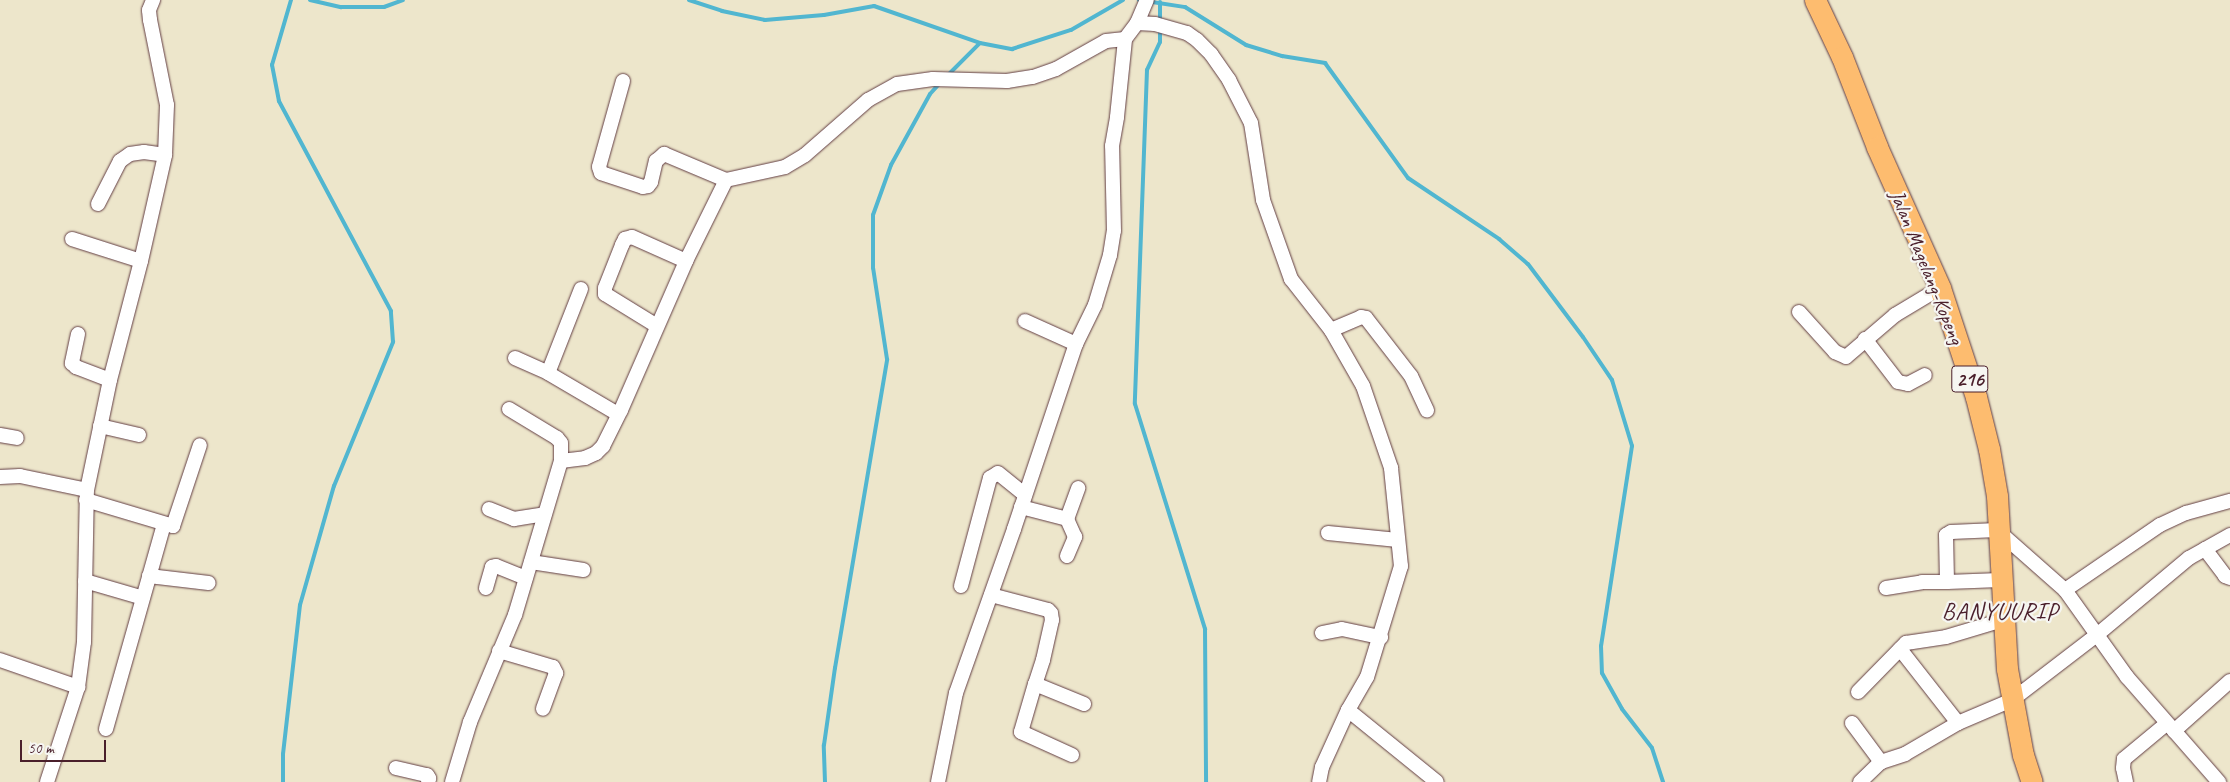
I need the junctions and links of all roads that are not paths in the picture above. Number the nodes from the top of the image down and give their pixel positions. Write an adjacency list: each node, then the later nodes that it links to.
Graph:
1 (153, 0): 7 (street)
2 (1815, 0): 13 (main road, Jalan Magelang-Kopeng / 216)
3 (1145, 5): 4 (street)
4 (1137, 23): 5 (street); 18 (street)
5 (1125, 39): 8 (street); 21 (street)
6 (623, 81): 8 (street)
7 (165, 155): 9 (street); 11 (street)
8 (726, 180): 12 (street)
9 (98, 204)
10 (72, 239): 11 (street)
11 (141, 261): 25 (street)
12 (686, 261): 17 (street); 17 (street)
13 (1940, 288): 20 (street); 44 (main road, Jalan Magelang-Kopeng / 216)
14 (581, 289): 23 (street)
15 (1799, 312): 20 (street)
16 (1025, 321): 21 (street)
17 (657, 326): 28 (street)
18 (1331, 330): 27 (street); 47 (street)
19 (78, 334): 25 (street)
20 (1865, 339): 24 (street)
21 (1076, 344): 38 (street)
22 (515, 358): 23 (street)
23 (548, 373): 28 (street)
24 (1925, 376)
25 (110, 380): 29 (street)
26 (508, 409): 34 (street)
27 (1427, 410)
28 (618, 414): 34 (street)
29 (100, 426): 31 (street); 37 (street)
30 (0, 435): 32 (street)
31 (139, 435)
32 (17, 438)
33 (200, 445): 43 (street)
34 (562, 461): 41 (street)
35 (0, 477): 37 (street)
36 (1078, 488): 42 (street)
37 (86, 495): 43 (street); 56 (street)
38 (1023, 501): 42 (street); 59 (street); 63 (street)
39 (2230, 501): 62 (street)
40 (489, 510): 41 (street)
41 (545, 514): 50 (street)
42 (1067, 519): 49 (street)
43 (164, 524): 52 (street)
44 (1997, 530): 55 (main road, Jalan Magelang-Kopeng / 216); 57 (street); 62 (street)
45 (1328, 533): 47 (street)
46 (2230, 535): 48 (street)
47 (1398, 540): 68 (street)
48 (2205, 549): 54 (street); 67 (street)
49 (1067, 556)
50 (531, 562): 51 (street); 53 (street)
51 (583, 570)
52 (149, 576): 58 (street); 64 (street)
53 (526, 578): 60 (street); 70 (street)
54 (2230, 578)
55 (2000, 580): 57 (street); 65 (main road, Jalan Magelang-Kopeng / 216)
56 (85, 581): 64 (street); 74 (street)
57 (1947, 582): 61 (street)
58 (209, 583)
59 (960, 586)
60 (486, 588)
61 (1886, 588)
62 (2065, 590): 67 (street)
63 (991, 595): 73 (street); 90 (street)
64 (143, 598): 83 (street)
65 (2003, 620): 69 (street); 76 (main road, Jalan Magelang-Kopeng / 216)
66 (1322, 633): 68 (street)
67 (2098, 634): 76 (street); 82 (street)
68 (1381, 637): 79 (street)
69 (1900, 650): 75 (street); 81 (street)
70 (499, 651): 78 (street); 89 (street)
71 (0, 660): 74 (street)
72 (2230, 681): 82 (street)
73 (1034, 684): 77 (street); 84 (street)
74 (78, 688): 87 (street)
75 (1858, 692)
76 (2012, 700): 81 (street); 94 (main road, Jalan Magelang-Kopeng / 216)
77 (1084, 704)
78 (543, 709)
79 (1348, 710): 91 (street); 92 (street)
80 (1852, 723): 85 (street)
81 (1958, 723): 85 (street)
82 (2170, 727): 95 (street); 96 (street)
83 (106, 729)
84 (1072, 755)
85 (1881, 762): 93 (street)
86 (396, 768): 88 (street)
87 (47, 782)
88 (428, 782)
89 (452, 782)
90 (938, 782)
91 (1318, 782)
92 (1437, 782)
93 (1860, 782)
94 (2032, 782)
95 (2126, 782)
96 (2218, 782)

